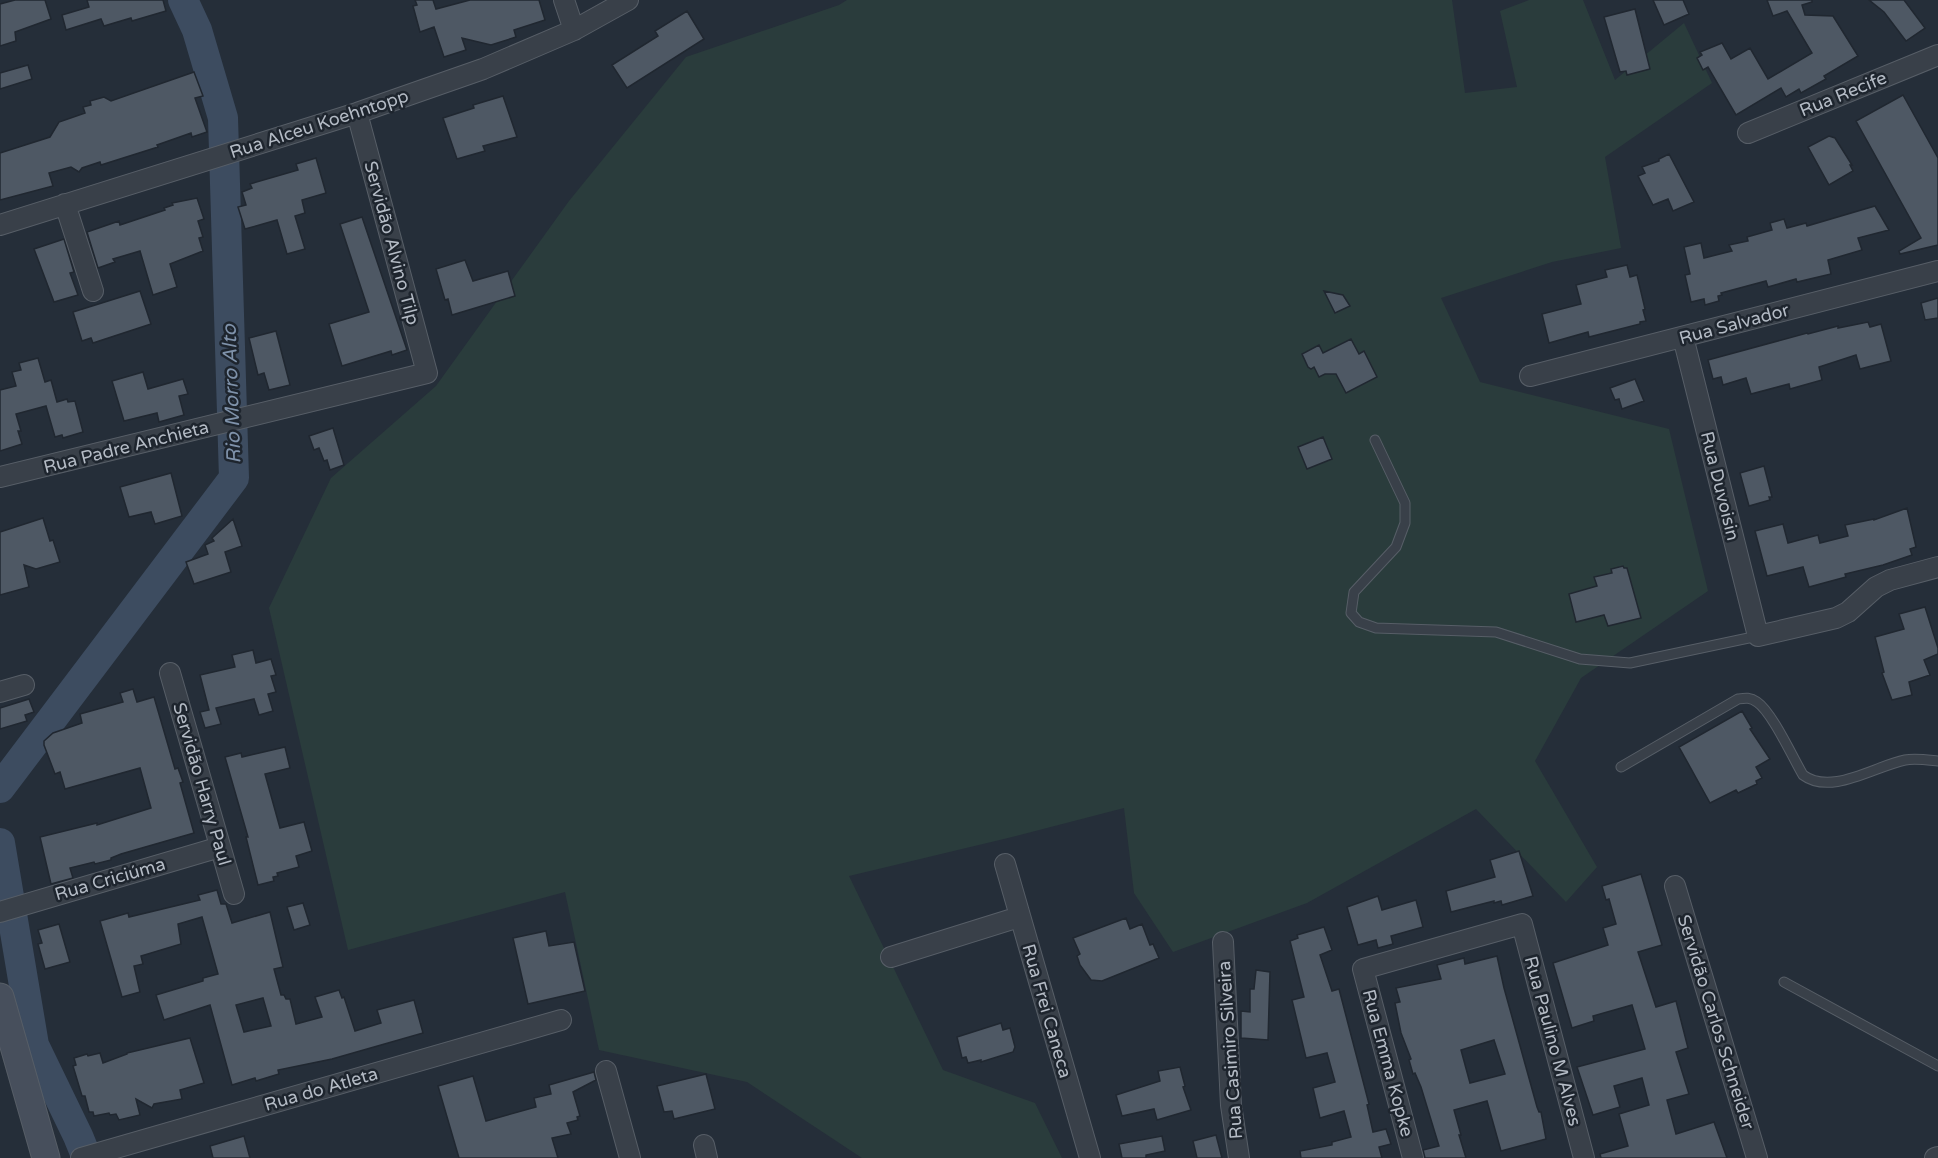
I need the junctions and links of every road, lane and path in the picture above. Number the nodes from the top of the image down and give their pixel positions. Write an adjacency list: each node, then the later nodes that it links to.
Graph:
1 (564, 0): 3 (street)
2 (628, 0): 3 (street, Rua Alceu Koehntopp)
3 (574, 30): 5 (street, Rua Alceu Koehntopp)
4 (1938, 55): 6 (street, Rua Recife)
5 (357, 113): 7 (street, Rua Alceu Koehntopp); 12 (street, Servidão Alvino Tilp)
6 (1748, 133)
7 (65, 204): 8 (street, Rua Alceu Koehntopp); 10 (street)
8 (0, 225)
9 (1938, 270): 11 (street, Rua Salvador)
10 (93, 291)
11 (1683, 337): 13 (street, Rua Salvador); 17 (street, Rua Duvoisin)
12 (427, 373): 15 (street, Rua Padre Anchieta)
13 (1530, 376)
14 (1375, 440): 17 (lane)
15 (0, 477)
16 (1938, 567): 17 (street)
17 (1758, 636)
18 (171, 674): 23 (street, Servidão Harry Paul)
19 (24, 685): 20 (street)
20 (0, 692)
21 (1938, 761): 22 (lane)
22 (1621, 767)
23 (220, 847): 26 (street, Servidão Harry Paul); 27 (street, Rua Criciúma)
24 (1005, 864): 28 (street, Rua Frei Caneca)
25 (1675, 886): 44 (street, Servidão Carlos Schneider)
26 (234, 894)
27 (0, 912)
28 (1019, 917): 30 (street); 40 (street, Rua Frei Caneca)
29 (1223, 942): 41 (street, Rua Casimiro Silveira)
30 (891, 957)
31 (1363, 969): 42 (street, Rua Emma Kopke); 43 (street, Rua Paulino M Alves)
32 (1784, 982): 35 (lane)
33 (0, 997): 37 (main road)
34 (561, 1020): 38 (street, Rua do Atleta)
35 (1938, 1066)
36 (606, 1071): 39 (street)
37 (46, 1158)
38 (81, 1158)
39 (630, 1158)
40 (1090, 1158)
41 (1239, 1158)
42 (1413, 1158)
43 (1584, 1158)
44 (1757, 1158)

